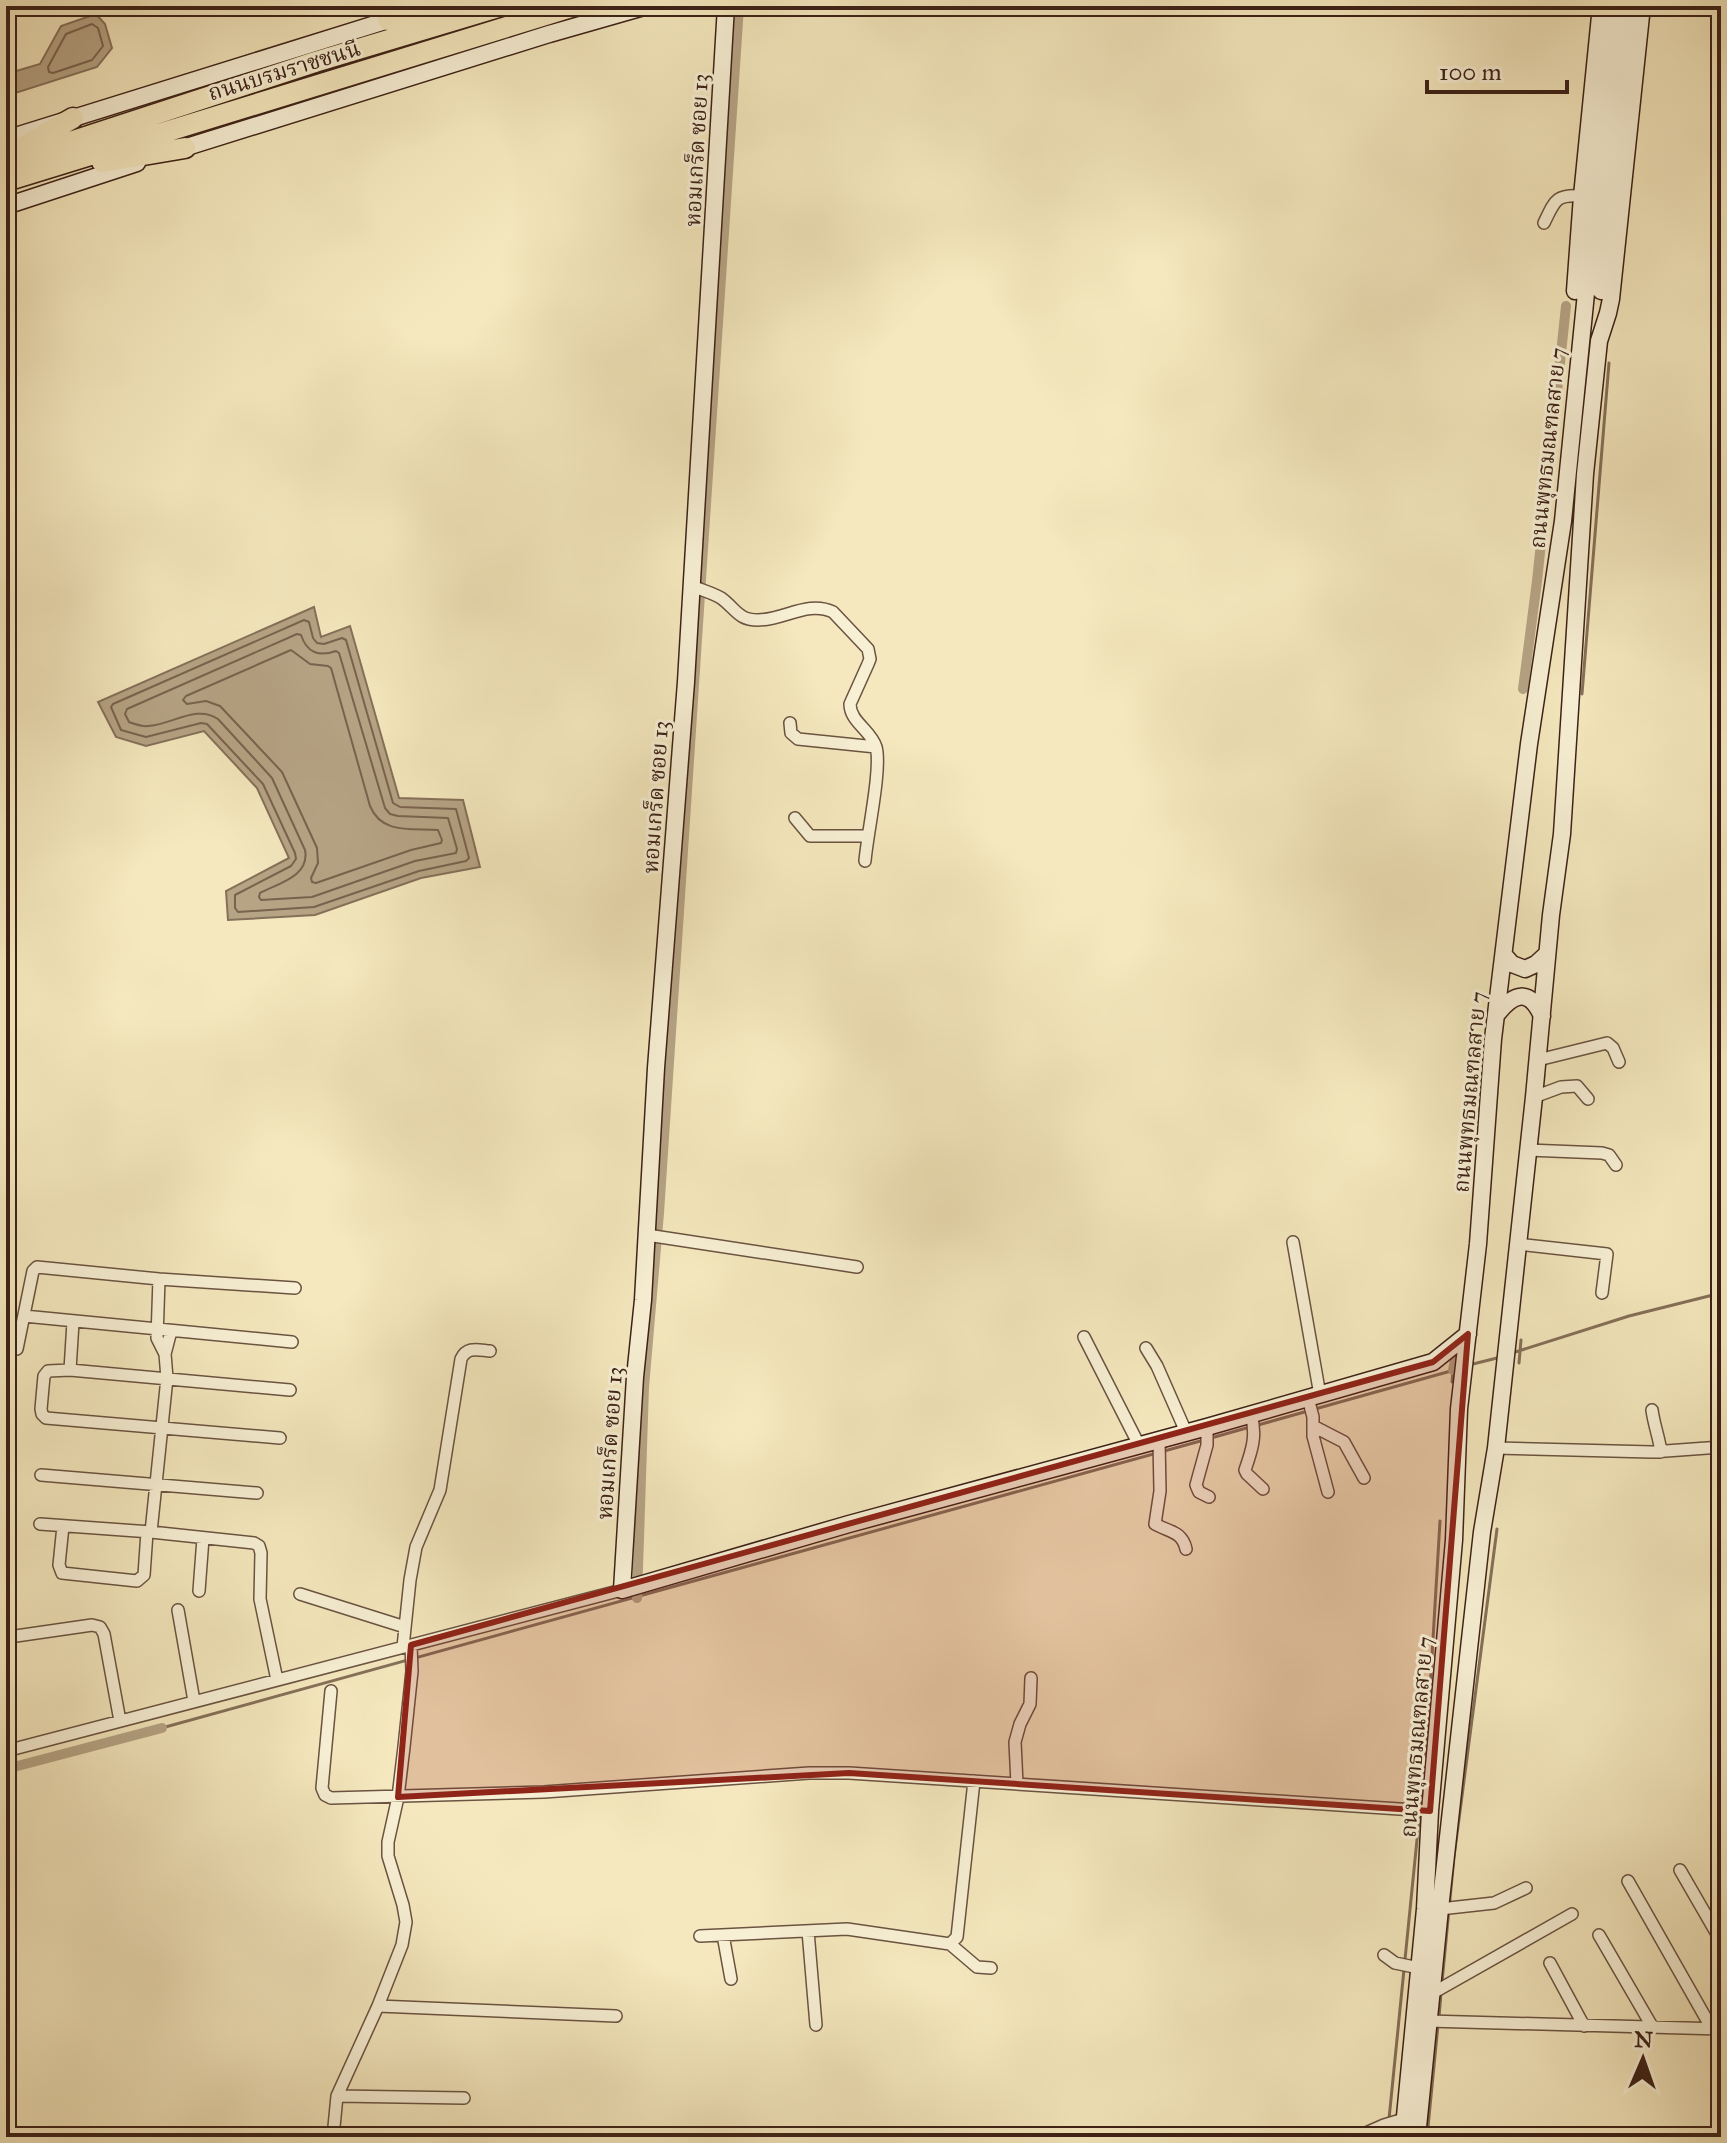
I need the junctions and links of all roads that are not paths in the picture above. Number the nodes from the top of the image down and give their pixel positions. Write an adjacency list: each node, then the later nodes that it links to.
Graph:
1 (432, 6): 11 (main road)
2 (464, 6): 11 (highway)
3 (502, 6): 17 (highway, ถนนบรมราชชนนี)
4 (575, 6): 17 (highway, ถนนบรมราชชนนี)
5 (647, 6): 15 (main road)
6 (726, 6): 23 (main road, หอมเกร็ด ซอย 13)
7 (1601, 6): 18 (main road)
8 (1615, 6): 12 (main road)
9 (1628, 6): 12 (main road)
10 (1642, 6): 21 (main road)
11 (388, 20): 13 (main road)
12 (1617, 54): 21 (main road); 22 (main road, ถนนพุทธมณฑลสาย 7)
13 (73, 118): 14 (main road); 16 (highway)
14 (6, 139)
15 (185, 148): 17 (highway); 19 (main road)
16 (6, 157)
17 (9, 174)
18 (1582, 196): 20 (street); 22 (main road)
19 (6, 206)
20 (1544, 223)
21 (1601, 330): 29 (main road, ถนนพุทธมณฑลสาย 7)
22 (1582, 331): 30 (main road, ถนนพุทธมณฑลสาย 7)
23 (698, 589): 25 (street); 39 (main road, หอมเกร็ด ซอย 13)
24 (790, 723): 25 (street)
25 (876, 747): 27 (street)
26 (795, 818): 27 (street)
27 (867, 836): 28 (street)
28 (865, 861)
29 (1547, 954): 30 (main road); 32 (main road, ถนนพุทธมณฑลสาย 7)
30 (1504, 955): 31 (main road, ถนนพุทธมณฑลสาย 7)
31 (1497, 1014): 32 (main road); 52 (main road, ถนนพุทธมณฑลสาย 7)
32 (1542, 1016): 33 (main road, ถนนพุทธมณฑลสาย 7)
33 (1538, 1060): 34 (street); 35 (main road, ถนนพุทธมณฑลสาย 7)
34 (1619, 1062)
35 (1534, 1097): 36 (street); 37 (main road, ถนนพุทธมณฑลสาย 7)
36 (1588, 1099)
37 (1528, 1150): 38 (street); 41 (main road, ถนนพุทธมณฑลสาย 7)
38 (1616, 1165)
39 (654, 1236): 42 (street); 85 (main road, หอมเกร็ด ซอย 13)
40 (1293, 1242): 60 (street)
41 (1517, 1244): 45 (street); 71 (main road, ถนนพุทธมณฑลสาย 7)
42 (857, 1267)
43 (159, 1279): 44 (street); 46 (street); 48 (street)
44 (295, 1288)
45 (1602, 1293)
46 (24, 1316): 47 (street); 54 (street)
47 (73, 1322): 48 (street); 57 (street)
48 (157, 1329): 49 (street); 56 (street)
49 (171, 1331): 51 (street); 56 (street)
50 (1084, 1337): 68 (street)
51 (292, 1342)
52 (1459, 1345): 60 (main road); 101 (main road, ถนนพุทธมณฑลสาย 7)
53 (1146, 1348): 65 (street)
54 (17, 1349)
55 (490, 1351): 89 (street)
56 (165, 1354): 58 (street)
57 (70, 1370): 58 (street); 64 (street)
58 (167, 1378): 59 (street); 64 (street)
59 (290, 1390)
60 (1313, 1399): 62 (street); 63 (main road)
61 (1652, 1410): 72 (street)
62 (1313, 1422): 74 (street); 77 (street)
63 (1253, 1423): 66 (main road); 76 (street)
64 (162, 1429): 67 (street); 75 (street)
65 (1186, 1432): 66 (main road); 70 (main road)
66 (1207, 1436): 79 (street)
67 (280, 1438)
68 (1139, 1445): 70 (main road); 85 (main road)
69 (1721, 1447): 72 (street)
70 (1160, 1448): 84 (street)
71 (1496, 1448): 72 (street); 105 (main road, ถนนพุทธมณฑลสาย 7)
72 (1661, 1452)
73 (41, 1475): 75 (street)
74 (1364, 1478)
75 (157, 1485): 78 (street); 82 (street)
76 (1263, 1489)
77 (1328, 1492)
78 (257, 1493)
79 (1209, 1497)
80 (40, 1524): 81 (street)
81 (63, 1526): 82 (street); 82 (street)
82 (149, 1532): 83 (street)
83 (203, 1538): 86 (street); 93 (street)
84 (1186, 1549)
85 (633, 1587): 91 (street)
86 (199, 1591)
87 (300, 1594): 89 (street)
88 (178, 1610): 95 (street)
89 (405, 1627): 91 (street)
90 (6, 1628): 96 (street)
91 (409, 1649): 93 (street); 100 (street)
92 (1031, 1678): 99 (street)
93 (277, 1680): 95 (street)
94 (331, 1691): 100 (street)
95 (194, 1701): 96 (street)
96 (120, 1721): 97 (street)
97 (6, 1751)
98 (974, 1781): 99 (street); 100 (street); 112 (street)
99 (1017, 1784): 101 (street)
100 (398, 1797): 119 (street)
101 (1424, 1811): 115 (main road, ถนนพุทธมณฑลสาย 7)
102 (1680, 1870): 111 (street)
103 (1628, 1881): 125 (street)
104 (1526, 1888): 105 (street)
105 (1446, 1908): 118 (main road, ถนนพุทธมณฑลสาย 7)
106 (1572, 1914): 118 (street)
107 (808, 1931): 108 (street); 112 (street); 122 (street)
108 (723, 1935): 110 (street); 117 (street)
109 (1599, 1935): 124 (street)
110 (700, 1936)
111 (1721, 1941)
112 (950, 1944): 116 (street)
113 (1390, 1959): 115 (street)
114 (1550, 1963): 123 (street)
115 (1414, 1967): 128 (main road, ถนนพุทธมณฑลสาย 7)
116 (991, 1968)
117 (731, 1979)
118 (1438, 1991): 121 (main road, ถนนพุทธมณฑลสาย 7)
119 (378, 2006): 120 (street); 126 (street)
120 (616, 2016)
121 (1430, 2021): 123 (street); 131 (main road, ถนนพุทธมณฑลสาย 7)
122 (816, 2025)
123 (1584, 2026): 124 (street)
124 (1653, 2028): 125 (street)
125 (1716, 2029)
126 (337, 2096): 127 (street); 129 (street)
127 (464, 2098)
128 (1396, 2126): 130 (street)
129 (333, 2137)
130 (1357, 2137)
131 (1417, 2137)

